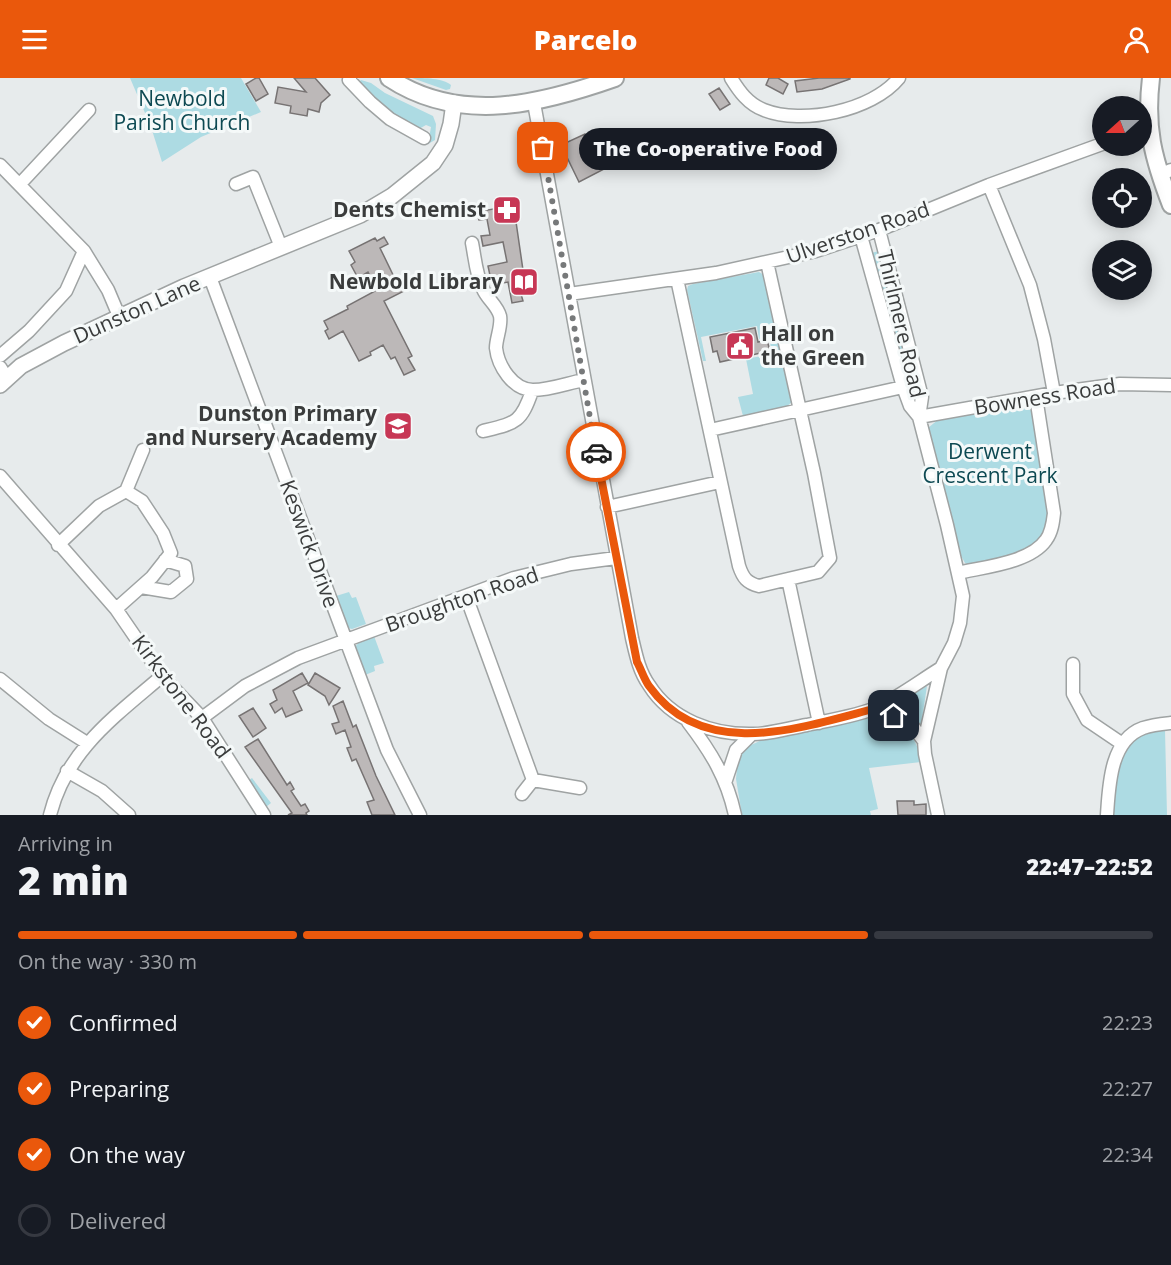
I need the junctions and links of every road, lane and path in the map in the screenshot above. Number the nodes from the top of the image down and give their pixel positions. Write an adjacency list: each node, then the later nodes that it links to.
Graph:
1 (350, 78): 11 (street)
2 (389, 78): 9 (main road)
3 (615, 78): 8 (main road)
4 (731, 78): 5 (street)
5 (899, 78)
6 (1151, 78): 7 (main road)
7 (1149, 96)
8 (534, 103): 9 (main road); 28 (street)
9 (454, 104): 23 (street, Dunston Lane)
10 (89, 110): 16 (street)
11 (424, 138)
12 (1152, 146): 15 (main road)
13 (1092, 148): 18 (street, Ulverston Road)
14 (0, 165): 16 (street)
15 (1165, 172): 19 (main road)
16 (20, 184): 24 (street)
17 (236, 184): 23 (street)
18 (989, 185): 20 (street, Ulverston Road); 36 (street)
19 (1171, 204)
20 (879, 230): 21 (street, Ulverston Road); 39 (street, Thirlmere Road)
21 (861, 236): 25 (street, Ulverston Road); 34 (street, Thirlmere Road)
22 (472, 243): 35 (street)
23 (281, 247): 26 (street, Dunston Lane)
24 (84, 251): 29 (street); 30 (street)
25 (767, 262): 27 (street, Ulverston Road); 38 (street)
26 (210, 277): 29 (street, Dunston Lane); 55 (street, Keswick Drive)
27 (677, 279): 28 (street, Ulverston Road); 40 (street)
28 (569, 294): 32 (street)
29 (119, 316): 31 (street, Dunston Lane)
30 (0, 356)
31 (2, 377)
32 (584, 380): 35 (street); 46 (street)
33 (1171, 385): 36 (street, Bowness Road)
34 (903, 387): 38 (street); 39 (street, Thirlmere Road)
35 (532, 391): 41 (street)
36 (1054, 393): 37 (street, Bowness Road)
37 (1036, 397): 39 (street, Bowness Road); 50 (street)
38 (799, 409): 40 (street); 51 (street)
39 (919, 417): 50 (street, Thirlmere Road)
40 (710, 430): 44 (street)
41 (490, 433)
42 (143, 450): 45 (street)
43 (0, 476): 47 (street, Kirkstone Road)
44 (720, 482): 46 (street); 51 (street)
45 (126, 491): 47 (street); 49 (street)
46 (607, 507): 48 (street)
47 (58, 545): 54 (street, Kirkstone Road)
48 (616, 558): 53 (street, Broughton Road); 62 (street)
49 (165, 561): 52 (street); 52 (street)
50 (958, 573): 57 (street, Thirlmere Road)
51 (788, 579): 63 (street)
52 (141, 587): 54 (street)
53 (466, 596): 55 (street, Broughton Road); 70 (street)
54 (116, 609): 58 (street, Kirkstone Road)
55 (346, 642): 61 (street); 77 (street, Keswick Drive)
56 (1073, 664): 68 (street)
57 (941, 668): 60 (street); 66 (street, Thirlmere Road)
58 (162, 676): 61 (street, Kirkstone Road); 67 (street)
59 (1, 682): 67 (street)
60 (877, 708): 63 (street); 66 (street)
61 (202, 718): 76 (street, Kirkstone Road)
62 (685, 719): 65 (street); 71 (street)
63 (819, 723): 65 (street)
64 (1171, 723): 68 (street)
65 (752, 734): 71 (street)
66 (924, 741): 79 (street, Thirlmere Road)
67 (87, 743): 69 (street)
68 (1121, 743): 80 (street)
69 (67, 771): 74 (street); 75 (street)
70 (533, 780): 72 (street); 73 (street)
71 (726, 780): 78 (street)
72 (580, 788)
73 (522, 794)
74 (50, 815)
75 (129, 815)
76 (264, 815)
77 (420, 815)
78 (735, 815)
79 (938, 815)
80 (1107, 815)

